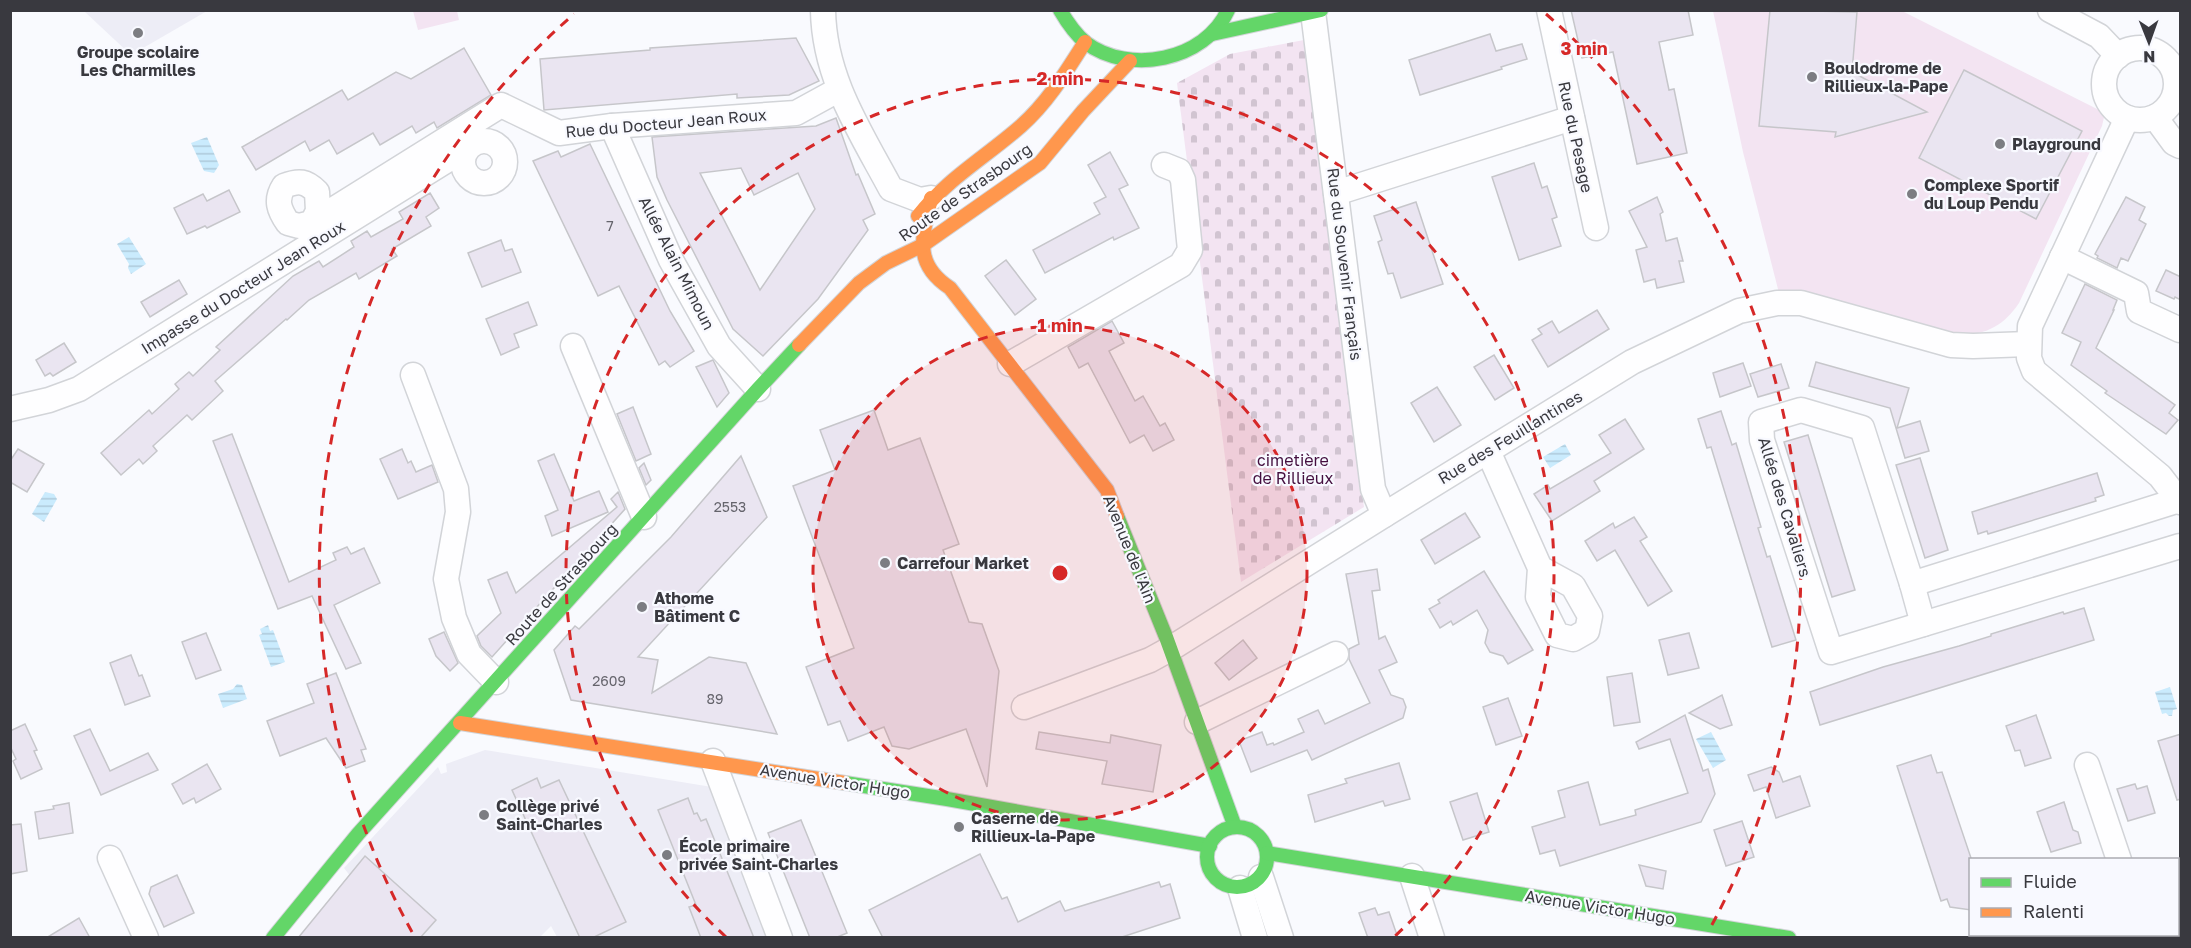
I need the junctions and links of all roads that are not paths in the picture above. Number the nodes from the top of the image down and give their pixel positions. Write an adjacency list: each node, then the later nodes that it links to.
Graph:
1 (823, 10): 11 (street)
2 (1060, 10): 8 (street)
3 (1228, 10): 7 (street)
4 (1549, 10): 13 (street, Rue du Pesage)
5 (2050, 10): 9 (street)
6 (1317, 11): 7 (street); 19 (street, Rue du Souvenir Français)
7 (1212, 34): 10 (street)
8 (1085, 42): 10 (street); 20 (street, Route de Strasbourg)
9 (2118, 56): 12 (street); 14 (street)
10 (1130, 61): 21 (street, Route de Strasbourg)
11 (838, 90): 15 (street, Rue du Docteur Jean Roux); 20 (street)
12 (2155, 117): 14 (street); 16 (street)
13 (1572, 118): 19 (street); 24 (street, Rue du Pesage)
14 (2127, 118): 28 (street)
15 (612, 126): 22 (street, Rue du Docteur Jean Roux); 37 (street, Allée Alain Mimoun)
16 (2181, 146)
17 (468, 147): 38 (street, Impasse du Docteur Jean Roux)
18 (1164, 165): 35 (street)
19 (1336, 193): 41 (street, Rue du Souvenir Français)
20 (931, 198): 23 (street, Route de Strasbourg); 27 (street, Avenue de l'Ain)
21 (960, 218): 25 (street); 27 (street, Route de Strasbourg)
22 (312, 223)
23 (911, 226)
24 (1596, 228)
25 (952, 239)
26 (898, 244): 29 (street, Route de Strasbourg)
27 (923, 245): 29 (street, Route de Strasbourg); 31 (street, Avenue de l'Ain)
28 (2062, 257): 32 (street); 33 (street)
29 (886, 263): 37 (street, Route de Strasbourg)
30 (949, 267): 31 (street)
31 (950, 288): 35 (street, Avenue de l'Ain)
32 (2181, 330)
33 (2028, 344): 39 (street, Rue des Feuillantines); 40 (street)
34 (573, 346): 42 (street)
35 (1010, 364): 47 (street, Avenue de l'Ain)
36 (413, 375): 49 (street)
37 (758, 389): 42 (street, Route de Strasbourg)
38 (10, 409)
39 (1488, 451): 41 (street, Rue des Feuillantines); 44 (street)
40 (2178, 495): 45 (street)
41 (1383, 515): 47 (street, Rue des Feuillantines)
42 (644, 517): 49 (street, Route de Strasbourg)
43 (2181, 546): 46 (street, Allée des Cavaliers)
44 (1540, 568)
45 (1912, 584): 46 (street, Allée des Cavaliers); 46 (street, Allée des Cavaliers)
46 (1923, 624)
47 (1170, 649): 50 (street, Rue des Feuillantines); 51 (street, Avenue de l'Ain)
48 (1336, 654): 51 (street)
49 (496, 682): 52 (street, Route de Strasbourg)
50 (1024, 707)
51 (1197, 722): 55 (street, Avenue de l'Ain)
52 (459, 723): 53 (street, Avenue Victor Hugo); 64 (street, Route de Strasbourg)
53 (713, 761): 56 (street, Avenue Victor Hugo); 65 (street)
54 (2087, 765): 59 (street)
55 (1235, 827): 56 (street); 57 (street)
56 (1210, 846): 61 (street)
57 (1267, 853): 60 (street, Avenue Victor Hugo); 61 (street)
58 (110, 858): 63 (street)
59 (2118, 858)
60 (1412, 876): 62 (street, Avenue Victor Hugo); 68 (street)
61 (1251, 882): 66 (street); 67 (street)
62 (1687, 929): 69 (street, Avenue Victor Hugo)
63 (146, 938)
64 (273, 938)
65 (780, 938)
66 (1256, 938)
67 (1281, 938)
68 (1432, 938)
69 (1788, 938)

